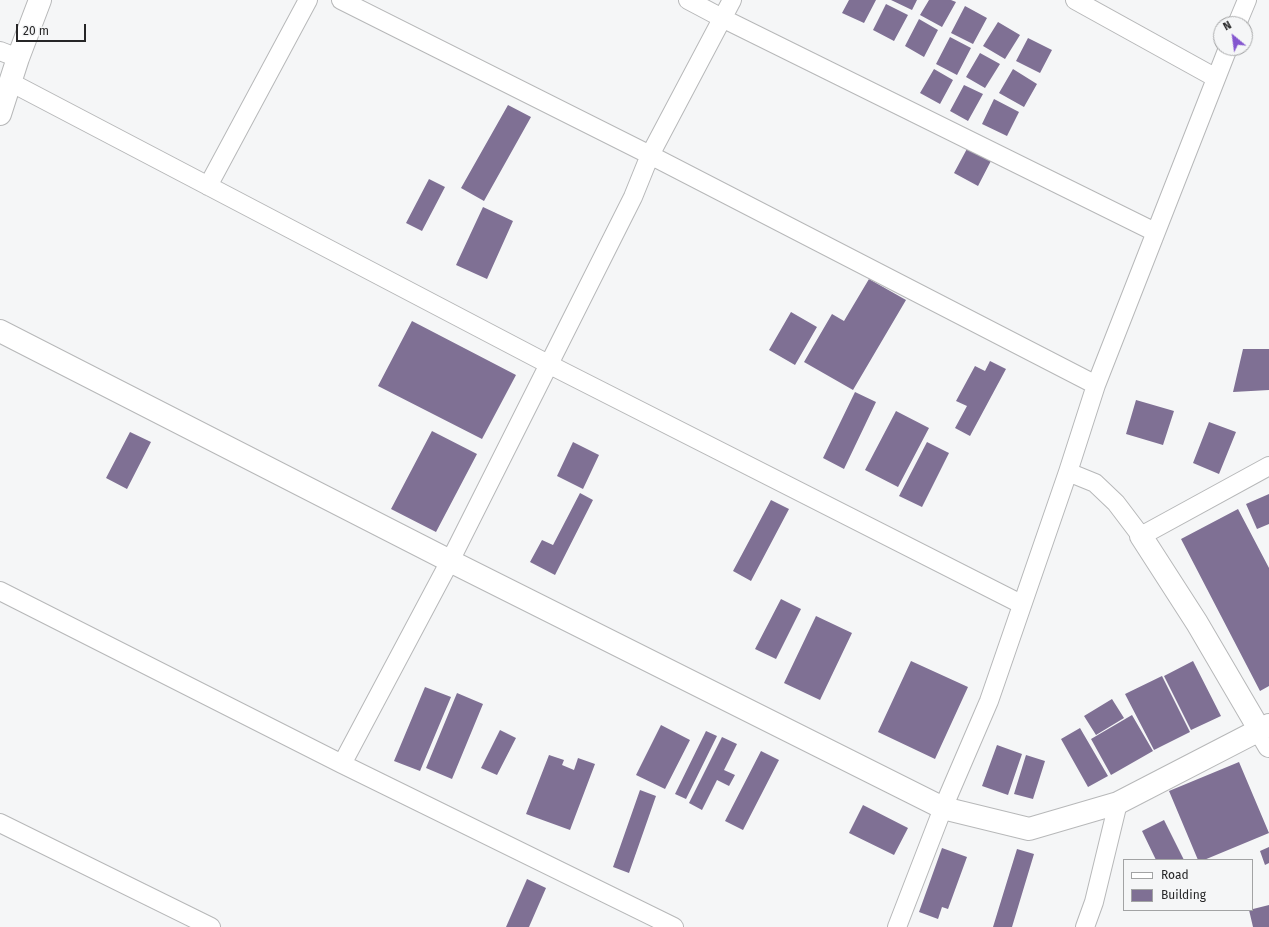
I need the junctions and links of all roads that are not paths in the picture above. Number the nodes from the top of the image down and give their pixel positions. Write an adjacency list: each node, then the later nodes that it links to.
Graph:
1 (40, 0): 10 (street)
2 (308, 0): 16 (street)
3 (341, 0): 15 (street)
4 (688, 0): 9 (street)
5 (732, 0): 9 (street)
6 (1075, 0): 12 (street)
7 (1247, 0): 8 (street)
8 (1240, 16)
9 (722, 18): 15 (street); 17 (street)
10 (9, 55): 13 (street)
11 (1225, 56): 12 (street)
12 (1216, 78): 17 (street)
13 (10, 82): 14 (street); 16 (street)
14 (0, 114)
15 (650, 155): 19 (street); 20 (street)
16 (208, 186): 19 (street)
17 (1155, 232): 20 (street)
18 (0, 330): 24 (street)
19 (550, 365): 24 (street); 26 (street)
20 (1096, 385): 22 (street)
21 (1269, 466): 23 (street)
22 (1068, 472): 23 (street); 26 (street)
23 (1141, 536): 27 (street)
24 (450, 561): 28 (street); 30 (street)
25 (0, 591): 28 (street)
26 (1021, 604): 30 (street)
27 (1266, 734): 29 (street)
28 (342, 764): 33 (street)
29 (1118, 803): 30 (street); 35 (street)
30 (943, 808): 34 (street)
31 (0, 823): 32 (street)
32 (211, 927)
33 (674, 927)
34 (897, 927)
35 (1085, 927)

